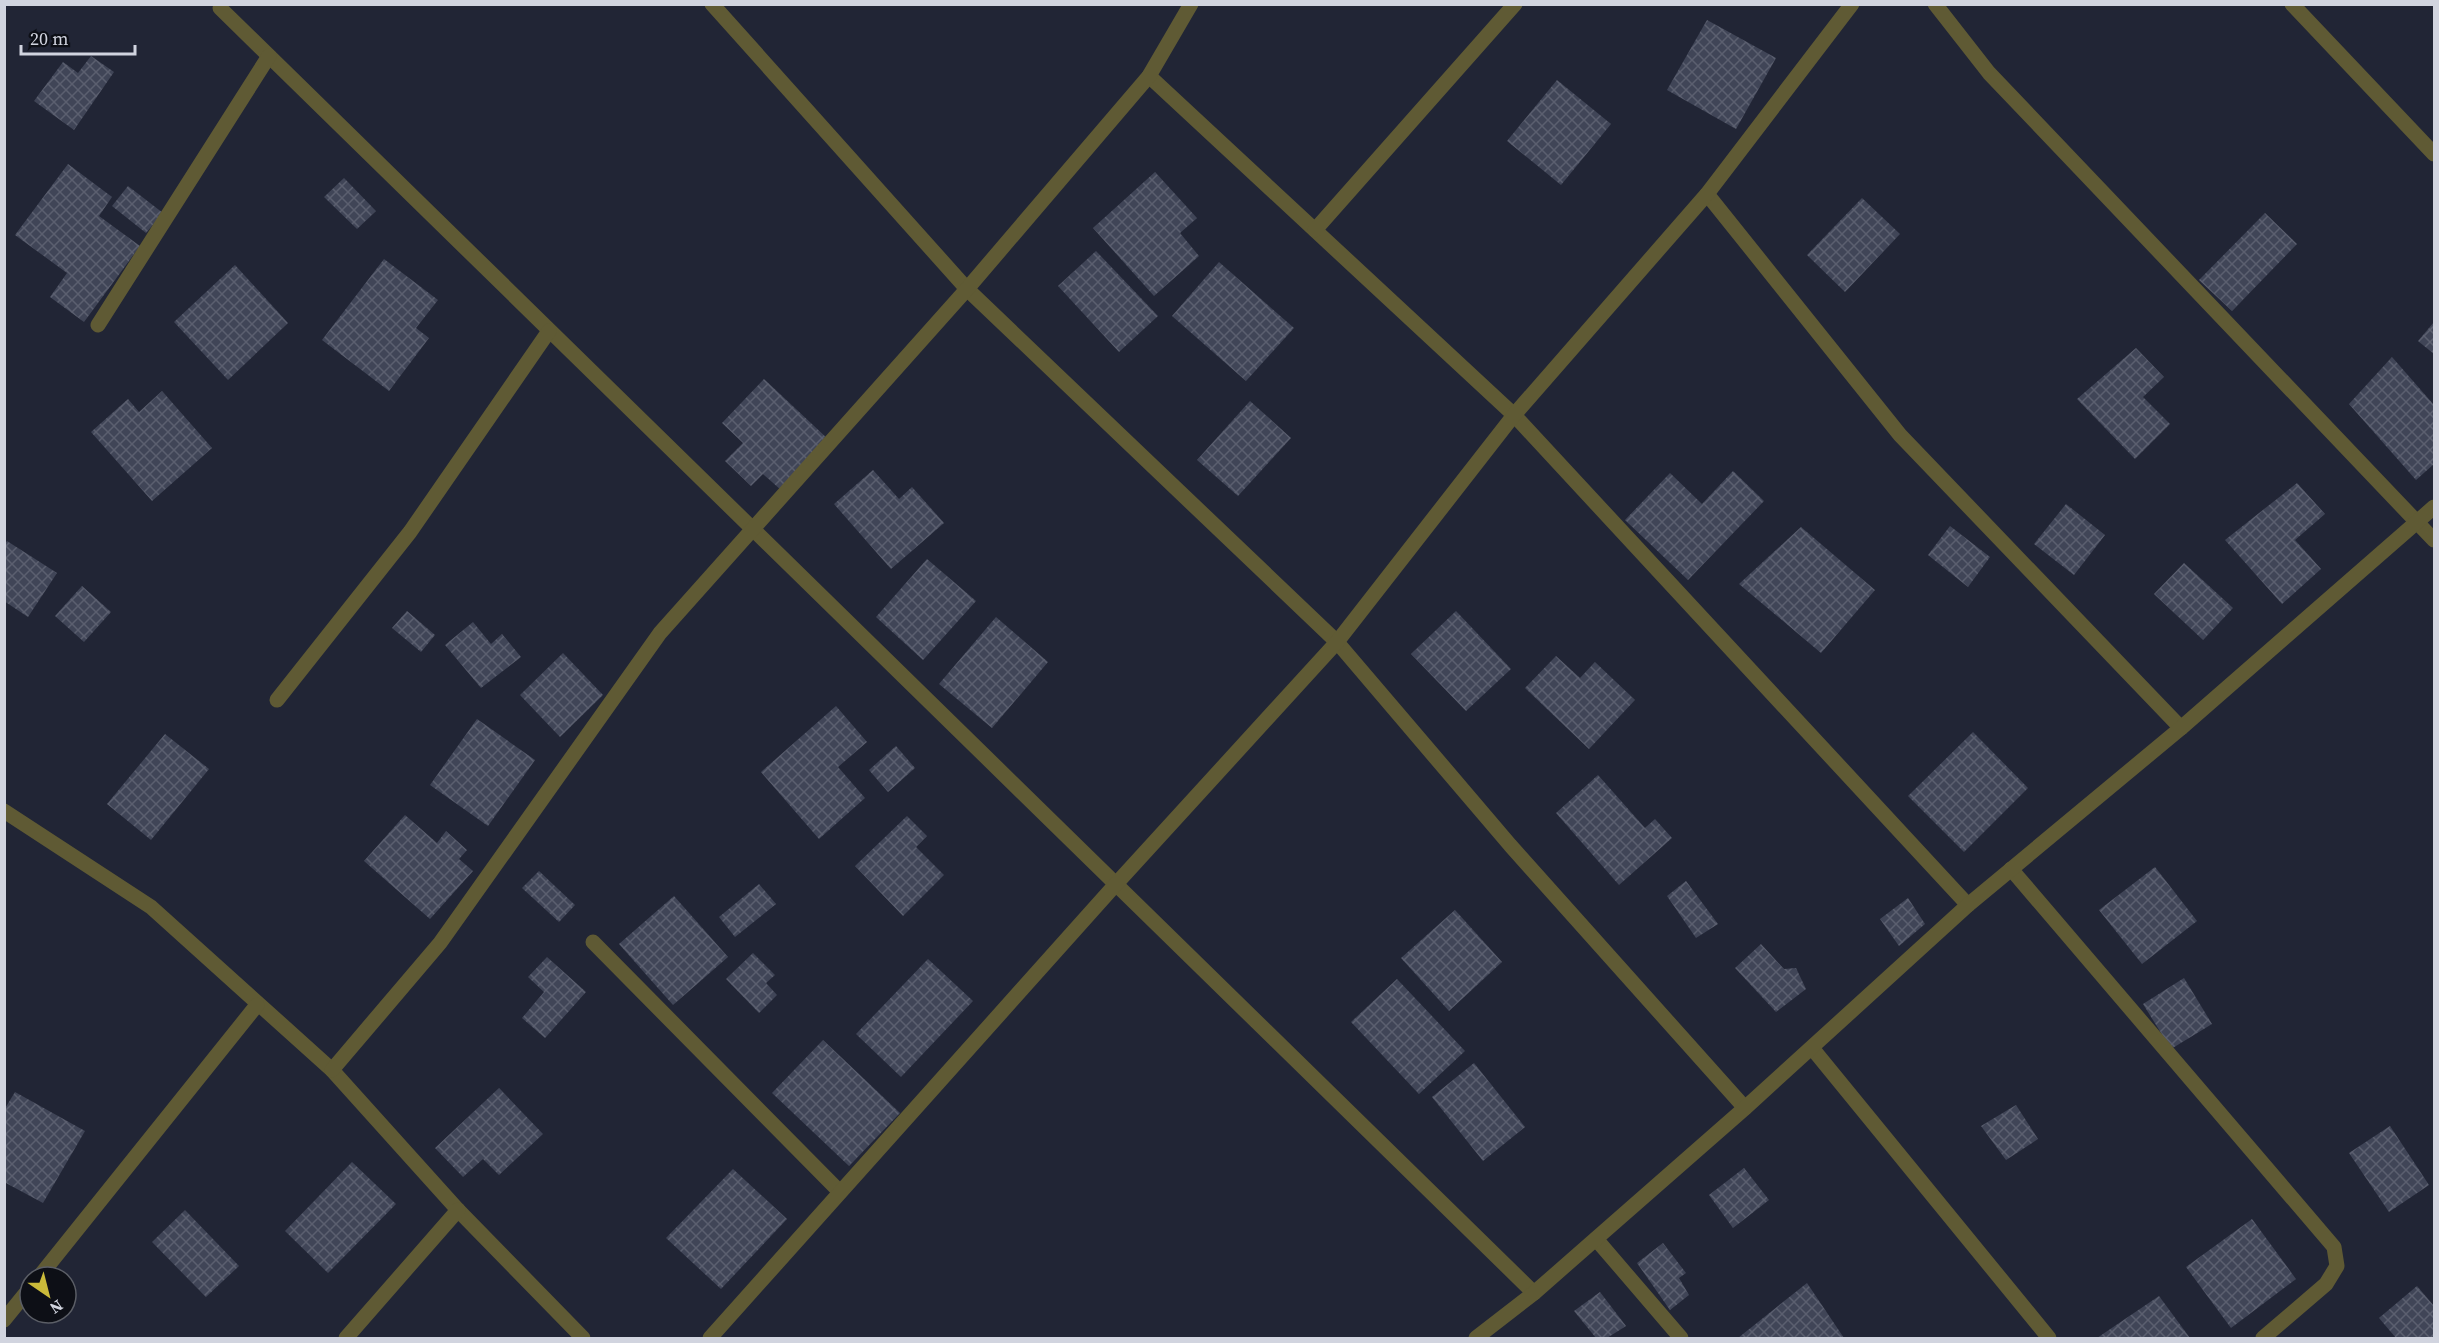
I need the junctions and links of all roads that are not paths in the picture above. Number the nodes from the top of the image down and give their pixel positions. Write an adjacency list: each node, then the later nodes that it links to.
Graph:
1 (236, 4): 8 (street)
2 (712, 4): 14 (street)
3 (1191, 4): 10 (street)
4 (1515, 4): 13 (street)
5 (1852, 4): 12 (street)
6 (1935, 4): 19 (street)
7 (2292, 4): 11 (street)
8 (217, 6): 9 (street)
9 (270, 57): 15 (street); 16 (street)
10 (1149, 76): 13 (street); 14 (street)
11 (2434, 154)
12 (1707, 195): 17 (street); 24 (street)
13 (1315, 230): 17 (street)
14 (967, 289): 20 (street); 22 (street)
15 (98, 325)
16 (549, 331): 20 (street); 23 (street)
17 (1514, 415): 22 (street); 28 (street)
18 (2434, 507): 19 (street)
19 (2418, 521): 21 (street); 24 (street)
20 (753, 531): 27 (street); 32 (street)
21 (2434, 540)
22 (1338, 642): 27 (street); 33 (street)
23 (277, 700)
24 (2181, 728): 26 (street)
25 (4, 811): 30 (street)
26 (2011, 869): 28 (street); 47 (street)
27 (1116, 884): 34 (street); 38 (street)
28 (1968, 905): 31 (street)
29 (593, 942): 34 (street)
30 (257, 1005): 32 (street); 37 (street)
31 (1812, 1048): 33 (street); 46 (street)
32 (332, 1070): 35 (street)
33 (1745, 1108): 36 (street)
34 (840, 1192): 43 (street)
35 (458, 1210): 41 (street); 42 (street)
36 (1596, 1239): 38 (street); 45 (street)
37 (49, 1265)
38 (1534, 1293): 44 (street)
39 (18, 1303): 40 (street)
40 (4, 1320)
41 (346, 1338)
42 (583, 1338)
43 (710, 1338)
44 (1476, 1338)
45 (1681, 1338)
46 (2049, 1338)
47 (2263, 1338)

